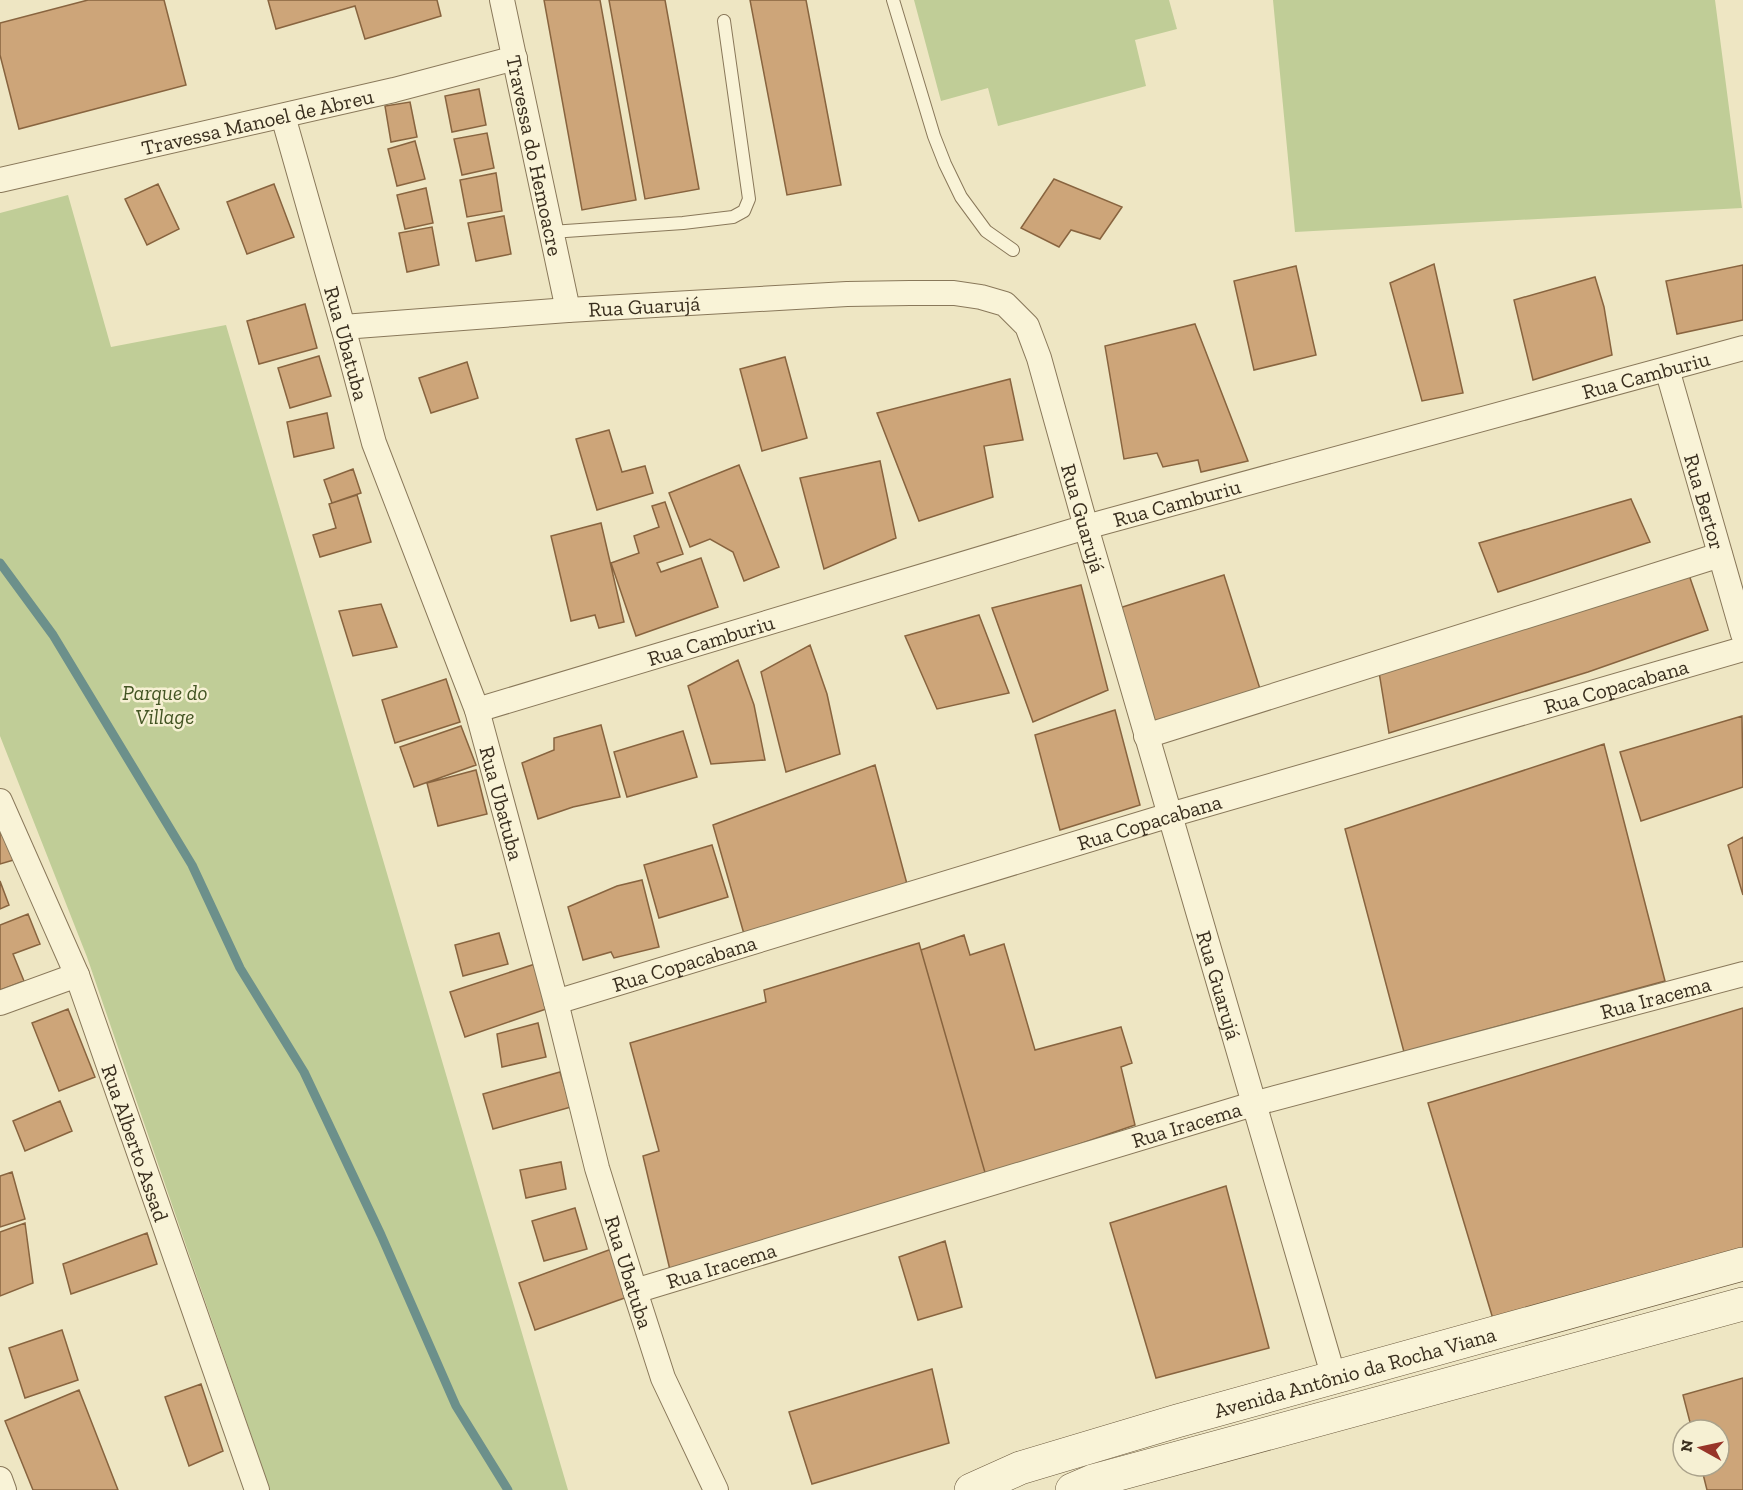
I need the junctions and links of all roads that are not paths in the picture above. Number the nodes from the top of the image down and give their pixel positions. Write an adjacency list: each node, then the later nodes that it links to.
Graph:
1 (502, 0): 4 (street, Travessa do Hemoacre)
2 (893, 0): 8 (lane)
3 (724, 21): 7 (lane)
4 (515, 58): 5 (street, Travessa Manoel de Abreu); 7 (street, Travessa do Hemoacre)
5 (283, 116): 6 (street, Travessa Manoel de Abreu); 10 (street, Rua Ubatuba)
6 (0, 180)
7 (551, 232): 9 (street, Travessa do Hemoacre)
8 (1013, 250)
9 (568, 310): 10 (street, Rua Guarujá); 13 (street, Rua Guarujá)
10 (343, 327): 17 (street, Rua Ubatuba)
11 (1743, 348): 12 (street, Rua Camburiu)
12 (1667, 369): 13 (street, Rua Camburiu); 14 (street, Rua Bertor)
13 (1086, 527): 17 (street, Rua Camburiu); 18 (street, Rua Guarujá)
14 (1720, 555): 15 (street, Rua Bertor); 18 (street)
15 (1743, 634)
16 (1743, 649): 20 (street, Rua Copacabana)
17 (477, 710): 23 (street, Rua Ubatuba)
18 (1146, 736): 20 (street, Rua Guarujá)
19 (0, 801): 22 (street, Rua Alberto Assad)
20 (1170, 815): 23 (street, Rua Copacabana); 25 (street, Rua Guarujá)
21 (1743, 974): 25 (street, Rua Iracema)
22 (77, 975): 24 (street); 33 (street, Rua Alberto Assad)
23 (556, 1002): 27 (street, Rua Ubatuba)
24 (0, 1003)
25 (1253, 1104): 27 (street, Rua Iracema); 29 (street, Rua Guarujá)
26 (1743, 1264): 29 (main road, Avenida Antônio da Rocha Viana)
27 (635, 1291): 34 (street, Rua Ubatuba)
28 (1743, 1304): 31 (main road, Avenida Antônio da Rocha Viana)
29 (1334, 1378): 35 (main road, Avenida Antônio da Rocha Viana)
30 (0, 1479): 32 (street)
31 (1087, 1487)
32 (4, 1490)
33 (257, 1490)
34 (716, 1490)
35 (971, 1490)

